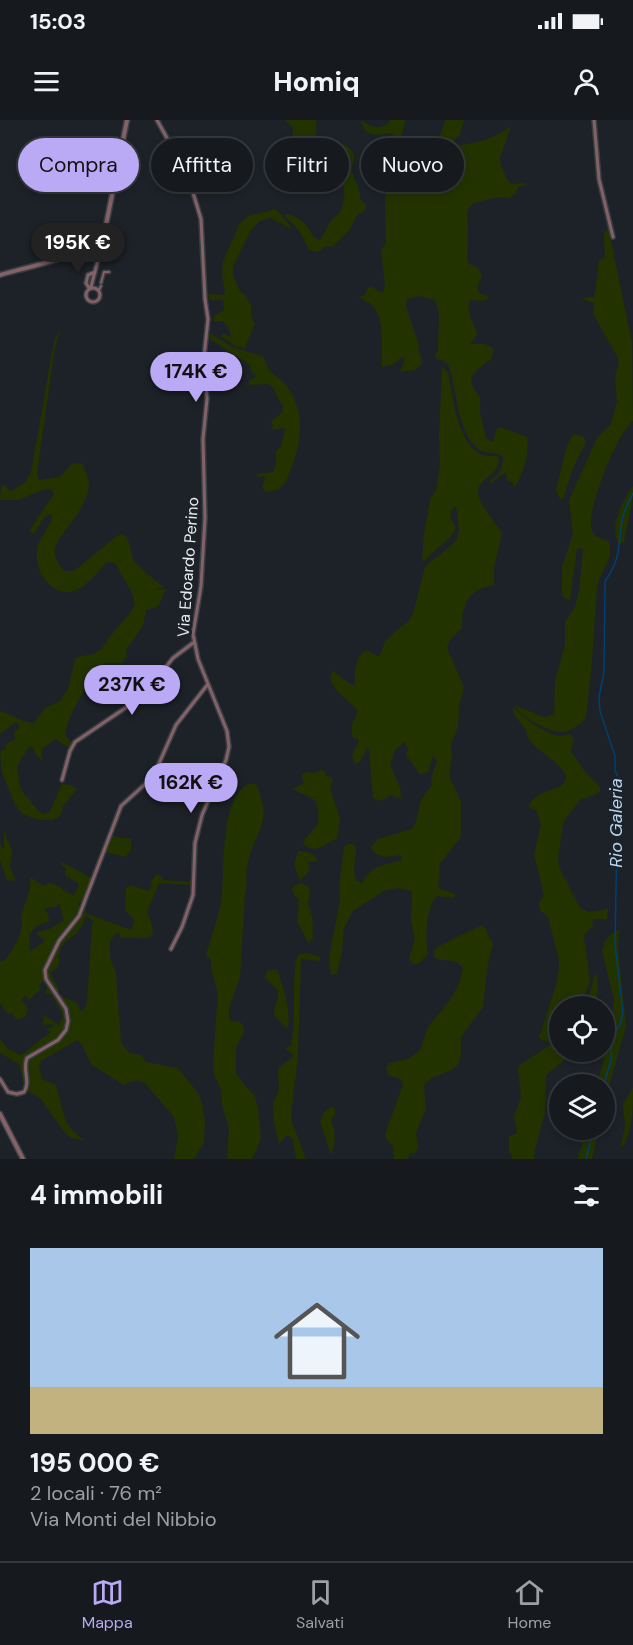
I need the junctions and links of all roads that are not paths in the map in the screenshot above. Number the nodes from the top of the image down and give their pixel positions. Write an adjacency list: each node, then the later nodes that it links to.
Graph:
1 (127, 120): 4 (street)
2 (157, 120): 10 (street, Via Edoardo Perino)
3 (594, 120): 5 (street)
4 (102, 233): 7 (street); 9 (street)
5 (613, 237)
6 (109, 272): 8 (street)
7 (0, 275)
8 (100, 286): 9 (street); 9 (street)
9 (90, 287)
10 (194, 642): 11 (street, Via Edoardo Perino); 12 (street)
11 (208, 684): 13 (street, Via Edoardo Perino); 14 (street)
12 (62, 780)
13 (171, 949)
14 (0, 1079)
15 (0, 1114): 16 (street)
16 (23, 1159)

